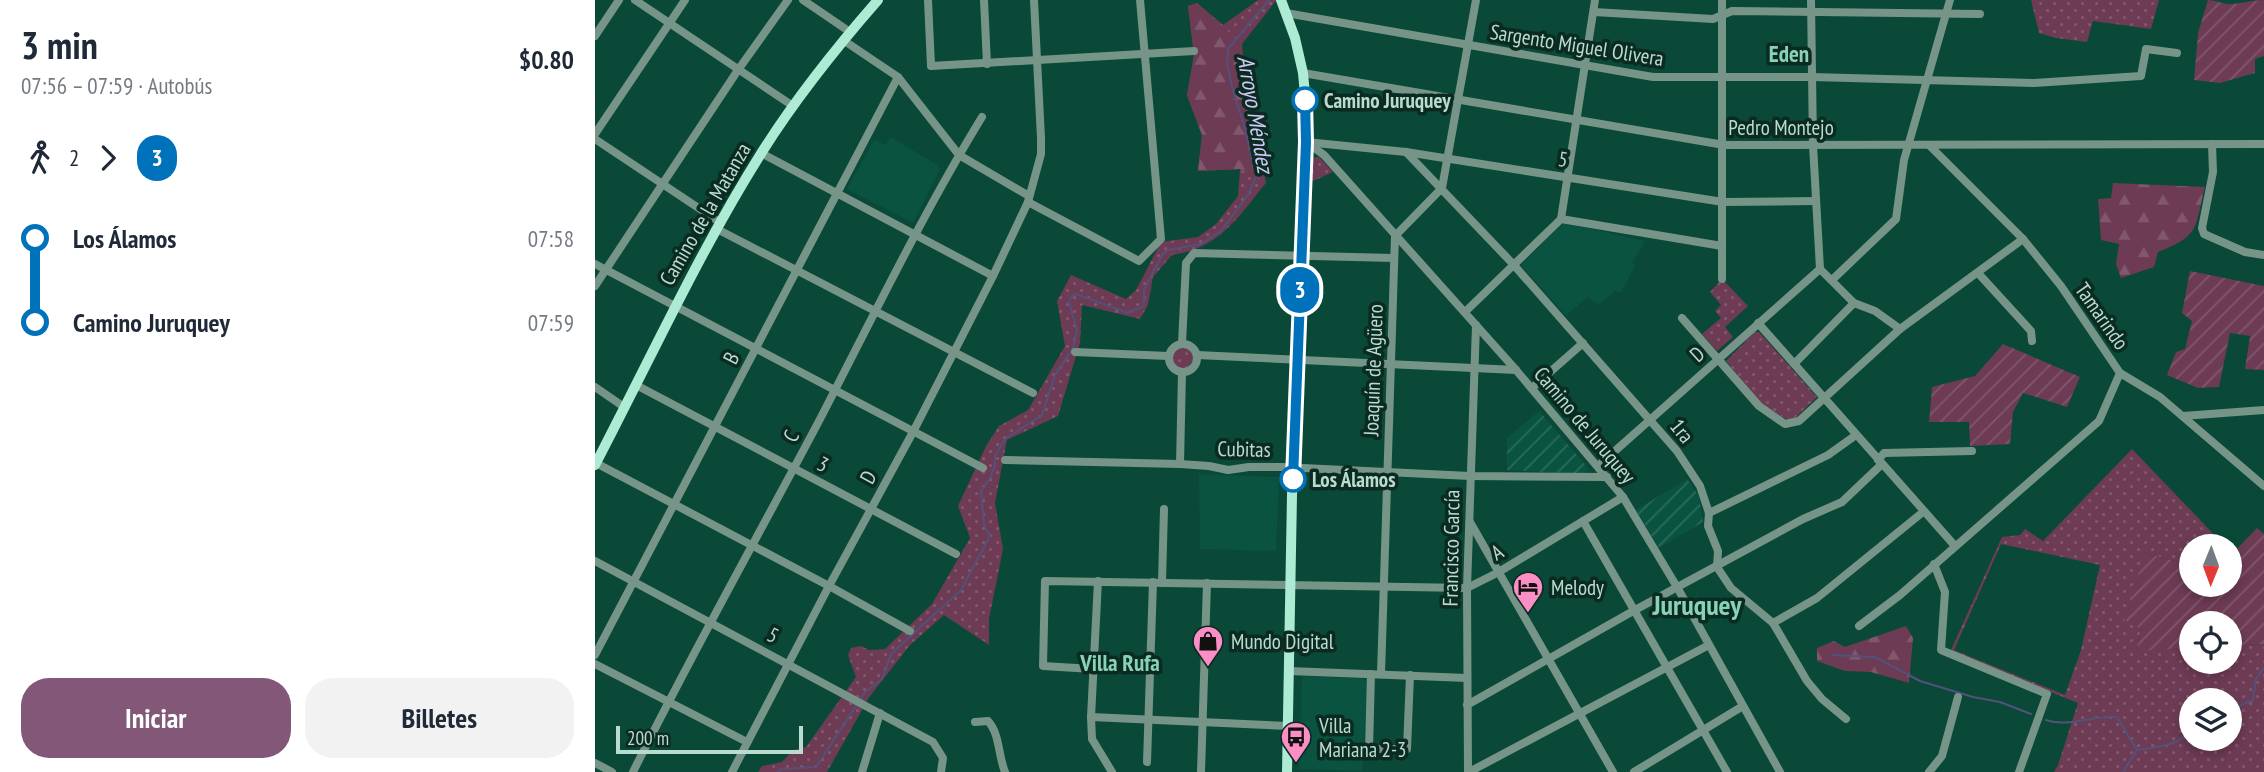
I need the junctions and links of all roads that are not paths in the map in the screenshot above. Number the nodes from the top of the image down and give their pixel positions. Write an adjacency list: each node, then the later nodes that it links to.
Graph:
1 (619, 0): 24 (street)
2 (635, 0): 23 (street)
3 (685, 0): 23 (street)
4 (788, 0): 33 (street)
5 (803, 0): 25 (street)
6 (878, 0): 25 (main road, Camino de la Matanza)
7 (927, 0): 31 (street)
8 (984, 0): 31 (street)
9 (1034, 0): 30 (street)
10 (1140, 0): 29 (street)
11 (1281, 0): 20 (main road)
12 (1476, 0): 26 (street)
13 (1595, 0): 17 (street)
14 (1722, 0): 22 (street)
15 (1811, 0): 18 (street)
16 (1950, 0): 19 (street)
17 (1594, 12): 22 (street); 32 (street)
18 (1811, 12): 19 (street); 22 (street); 37 (street)
19 (1946, 12): 21 (street); 38 (street)
20 (1286, 13): 26 (street, Sargento Miguel Olivera); 34 (main road)
21 (1980, 13)
22 (1722, 14): 36 (street)
23 (670, 22): 33 (street); 43 (street)
24 (595, 36)
25 (847, 36): 35 (street); 40 (main road, Camino de la Matanza)
26 (1468, 45): 32 (street, Sargento Miguel Olivera); 39 (street)
27 (1194, 51): 29 (street)
28 (2177, 53): 38 (street, Sargento Miguel Olivera)
29 (1144, 54): 30 (street); 60 (street)
30 (1037, 61): 31 (street); 60 (street)
31 (988, 64)
32 (1587, 66): 36 (street, Sargento Miguel Olivera); 42 (street)
33 (738, 70): 40 (street); 57 (street)
34 (1303, 73): 39 (street, Pedro Montejo); 45 (main road)
35 (898, 77): 54 (street); 59 (street, B)
36 (1723, 77): 37 (street, Sargento Miguel Olivera); 49 (street)
37 (1812, 77): 38 (street, Sargento Miguel Olivera); 50 (street)
38 (1928, 79): 46 (street)
39 (1458, 101): 42 (street, Pedro Montejo); 55 (street)
40 (793, 106): 53 (main road, Camino de la Matanza)
41 (982, 117): 54 (street, C)
42 (1576, 121): 49 (street, Pedro Montejo); 56 (street)
43 (595, 134)
44 (595, 139): 57 (street)
45 (1306, 142): 52 (street, 5); 66 (street, Camino de Juruquey); 69 (main road)
46 (1908, 144): 50 (street, Pedro Montejo); 51 (street, Pedro Montejo); 80 (street)
47 (2212, 144): 48 (street, Pedro Montejo); 51 (street, Pedro Montejo); 70 (street)
48 (2264, 144)
49 (1724, 145): 50 (street, Pedro Montejo); 62 (street)
50 (1813, 145): 61 (street)
51 (1930, 146): 67 (street, Tamarindo)
52 (1406, 152): 55 (street, 5); 58 (street, 1ra)
53 (761, 153): 59 (street); 64 (main road, Camino de la Matanza)
54 (959, 155): 60 (street); 65 (street, C)
55 (1448, 158): 56 (street, 5); 58 (street)
56 (1569, 177): 62 (street, 5); 63 (street)
57 (664, 185): 64 (street); 75 (street)
58 (1442, 188): 66 (street); 73 (street, 1ra)
59 (837, 193): 65 (street); 76 (street, B)
60 (1029, 199): 78 (street, D)
61 (1816, 201): 62 (street, 5); 74 (street)
62 (1723, 202): 68 (street)
63 (1561, 219): 68 (street); 73 (street)
64 (719, 226): 76 (street); 83 (main road, Camino de la Matanza)
65 (916, 235): 78 (street); 84 (street, C)
66 (1395, 236): 71 (street, Joaquín de Agüero); 85 (street, Camino de Juruquey)
67 (2023, 239): 77 (street); 105 (street, Tamarindo)
68 (1722, 246): 79 (street)
69 (1301, 255): 71 (street); 91 (street); 99 (main road)
70 (2264, 255)
71 (1395, 258): 101 (street, Joaquín de Agüero)
72 (595, 264): 75 (street)
73 (1513, 264): 85 (street); 92 (street, 1ra)
74 (1820, 268): 80 (street); 87 (street, D)
75 (606, 270): 81 (street); 83 (street)
76 (797, 270): 84 (street); 93 (street, B)
77 (1978, 273): 89 (street); 90 (street)
78 (993, 276): 95 (street, D)
79 (1722, 279)
80 (1832, 280): 82 (street)
81 (595, 286)
82 (1854, 303): 89 (street); 100 (street)
83 (675, 306): 93 (street); 106 (main road, Camino de la Matanza)
84 (876, 312): 95 (street); 109 (street, C)
85 (1465, 312): 88 (street, Camino de Juruquey)
86 (1682, 318): 98 (street)
87 (1758, 323): 98 (street, D); 100 (street)
88 (1476, 325): 102 (street, Francisco García); 103 (street, Camino de Juruquey)
89 (1900, 329): 111 (street)
90 (2032, 341)
91 (1182, 343): 96 (street); 97 (street)
92 (1583, 343): 108 (street); 115 (street, 1ra)
93 (755, 349): 109 (street); 116 (street, B)
94 (1075, 352): 97 (street)
95 (955, 353): 110 (street); 117 (street, D)
96 (1197, 355): 99 (street); 104 (street)
97 (1168, 356): 104 (street)
98 (1719, 358): 111 (street); 115 (street, D)
99 (1298, 361): 101 (street); 127 (main road)
100 (1794, 364): 111 (street)
101 (1390, 365): 102 (street); 129 (street, Joaquín de Agüero)
102 (1473, 368): 103 (street); 130 (street, Francisco García)
103 (1516, 370): 108 (street, Camino de Juruquey)
104 (1182, 372): 124 (street)
105 (2120, 373): 114 (street, Tamarindo); 142 (street)
106 (636, 385): 112 (main road, Camino de la Matanza); 116 (street, 3)
107 (595, 387): 112 (street)
108 (1532, 388): 125 (street, Camino de Juruquey)
109 (835, 391): 117 (street); 128 (street, C)
110 (1034, 393)
111 (1824, 398): 118 (street)
112 (624, 407): 119 (main road, Camino de la Matanza)
113 (2264, 410): 114 (street)
114 (2183, 416): 132 (street, Tamarindo)
115 (1650, 420): 125 (street, D); 138 (street, 1ra)
116 (714, 428): 128 (street, 3); 134 (street, B)
117 (913, 432): 126 (street); 135 (street, D)
118 (1856, 435): 122 (street); 138 (street)
119 (598, 450): 123 (main road, Camino de la Matanza)
120 (1972, 451): 122 (street)
121 (1005, 460): 124 (street, Cubitas)
122 (1880, 462): 137 (street); 146 (street)
123 (595, 464): 134 (street)
124 (1180, 464): 127 (street, Cubitas)
125 (1598, 466): 131 (street, Camino de Juruquey)
126 (983, 468)
127 (1293, 468): 129 (street, Cubitas); 152 (main road)
128 (794, 469): 135 (street, 3); 141 (street, C)
129 (1387, 472): 130 (street, Cubitas); 154 (street, Joaquín de Agüero)
130 (1470, 475): 131 (street, Cubitas); 140 (street, Francisco García)
131 (1607, 477): 133 (street, Camino de Juruquey)
132 (2264, 486)
133 (1623, 497): 139 (street, A); 155 (street, Camino de Juruquey)
134 (675, 504): 141 (street); 149 (street, B)
135 (870, 509): 143 (street, 3); 153 (street, D)
136 (1164, 509): 150 (street)
137 (1923, 512): 142 (street); 159 (street)
138 (1709, 513): 146 (street, 1ra)
139 (1583, 522): 147 (street, A); 157 (street)
140 (1470, 523): 147 (street); 156 (street, Francisco García)
141 (752, 545): 153 (street); 158 (street, C)
142 (1955, 546): 145 (street)
143 (956, 554)
144 (595, 561): 149 (street, 5)
145 (1934, 564): 160 (street); 205 (street)
146 (1717, 567): 155 (street); 159 (street, 1ra)
147 (1497, 573): 156 (street, A); 164 (street)
148 (1098, 581): 150 (street, A); 167 (street); 167 (street, A)
149 (633, 582): 158 (street, 5); 163 (street, B)
150 (1158, 582): 151 (street, A); 181 (street)
151 (1207, 583): 152 (street, A); 184 (street)
152 (1291, 583): 154 (street, A); 169 (main road)
153 (829, 586): 161 (street); 165 (street, D)
154 (1383, 586): 156 (street, A); 171 (street, Joaquín de Agüero)
155 (1677, 587): 157 (street); 162 (street, Camino de Juruquey)
156 (1467, 588): 173 (street, Francisco García)
157 (1635, 610): 164 (street); 168 (street)
158 (710, 622): 165 (street, 5); 175 (street, C)
159 (1773, 623): 182 (street, 1ra)
160 (1859, 626)
161 (910, 631)
162 (1709, 645): 168 (street); 177 (street, Camino de Juruquey)
163 (595, 655)
164 (1548, 659): 176 (street); 179 (street)
165 (790, 663): 178 (street, 5); 187 (street, D)
166 (595, 664): 175 (street)
167 (1093, 668): 180 (street)
168 (1667, 668): 179 (street); 186 (street)
169 (1289, 671): 170 (street); 185 (main road)
170 (1371, 674): 171 (street); 172 (street)
171 (1381, 674): 172 (street)
172 (1410, 675): 173 (street)
173 (1467, 678): 176 (street, Francisco García)
174 (1958, 697): 204 (street)
175 (669, 701): 187 (street); 191 (street, C)
176 (1467, 705): 199 (street, Francisco García)
177 (1744, 706): 186 (street); 203 (street, Camino de Juruquey)
178 (880, 713): 193 (street); 194 (street, 5)
179 (1579, 713): 199 (street); 200 (street)
180 (1091, 717): 181 (street); 196 (street)
181 (1148, 719): 184 (street); 188 (street)
182 (1846, 719)
183 (975, 722): 195 (street)
184 (1204, 722): 185 (street); 197 (street)
185 (1288, 726): 198 (main road)
186 (1703, 730): 201 (street); 202 (street)
187 (747, 743): 192 (street, D)
188 (1147, 761)
189 (595, 763): 190 (street)
190 (612, 772)
191 (633, 772)
192 (731, 772)
193 (862, 772)
194 (941, 772)
195 (1005, 772)
196 (1112, 772)
197 (1201, 772)
198 (1287, 772)
199 (1468, 772)
200 (1613, 772)
201 (1635, 772)
202 (1727, 772)
203 (1780, 772)
204 (1929, 772)
205 (2019, 772)

